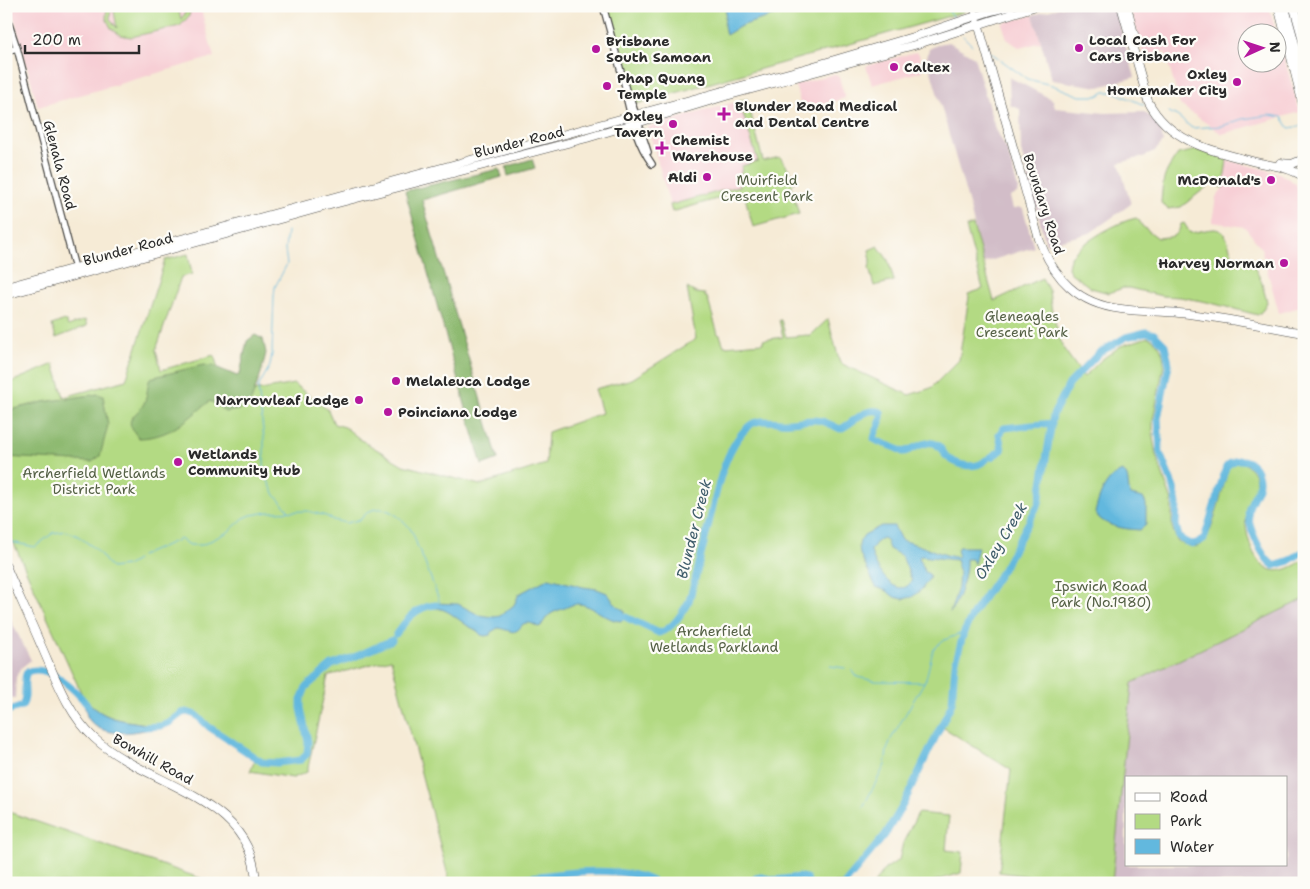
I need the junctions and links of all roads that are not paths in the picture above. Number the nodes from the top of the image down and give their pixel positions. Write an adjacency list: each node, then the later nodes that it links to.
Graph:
1 (603, 6): 20 (street)
2 (973, 6): 12 (street, Boundary Road)
3 (1011, 6): 10 (main road, Blunder Road)
4 (1036, 6): 14 (main road, Blunder Road)
5 (1121, 6): 22 (main road)
6 (1127, 6): 21 (main road)
7 (1278, 6): 19 (main road)
8 (1284, 6): 18 (highway)
9 (1294, 6): 15 (highway)
10 (985, 9): 12 (main road, Blunder Road)
11 (6, 16): 16 (street, Glenala Road)
12 (976, 16): 14 (main road, Boundary Road); 20 (main road, Blunder Road)
13 (6, 22): 16 (street, Glenala Road)
14 (979, 25): 20 (main road, Blunder Road); 26 (main road, Boundary Road)
15 (1304, 42)
16 (15, 49): 17 (street); 23 (street, Glenala Road)
17 (6, 51)
18 (1304, 78)
19 (1304, 109)
20 (635, 119): 20 (street); 23 (main road, Blunder Road)
21 (1304, 159)
22 (1304, 177)
23 (76, 273): 24 (main road, Blunder Road); 25 (main road, Blunder Road)
24 (6, 287)
25 (6, 295)
26 (1304, 333)
27 (6, 566): 28 (main road, Bowhill Road)
28 (256, 883)

